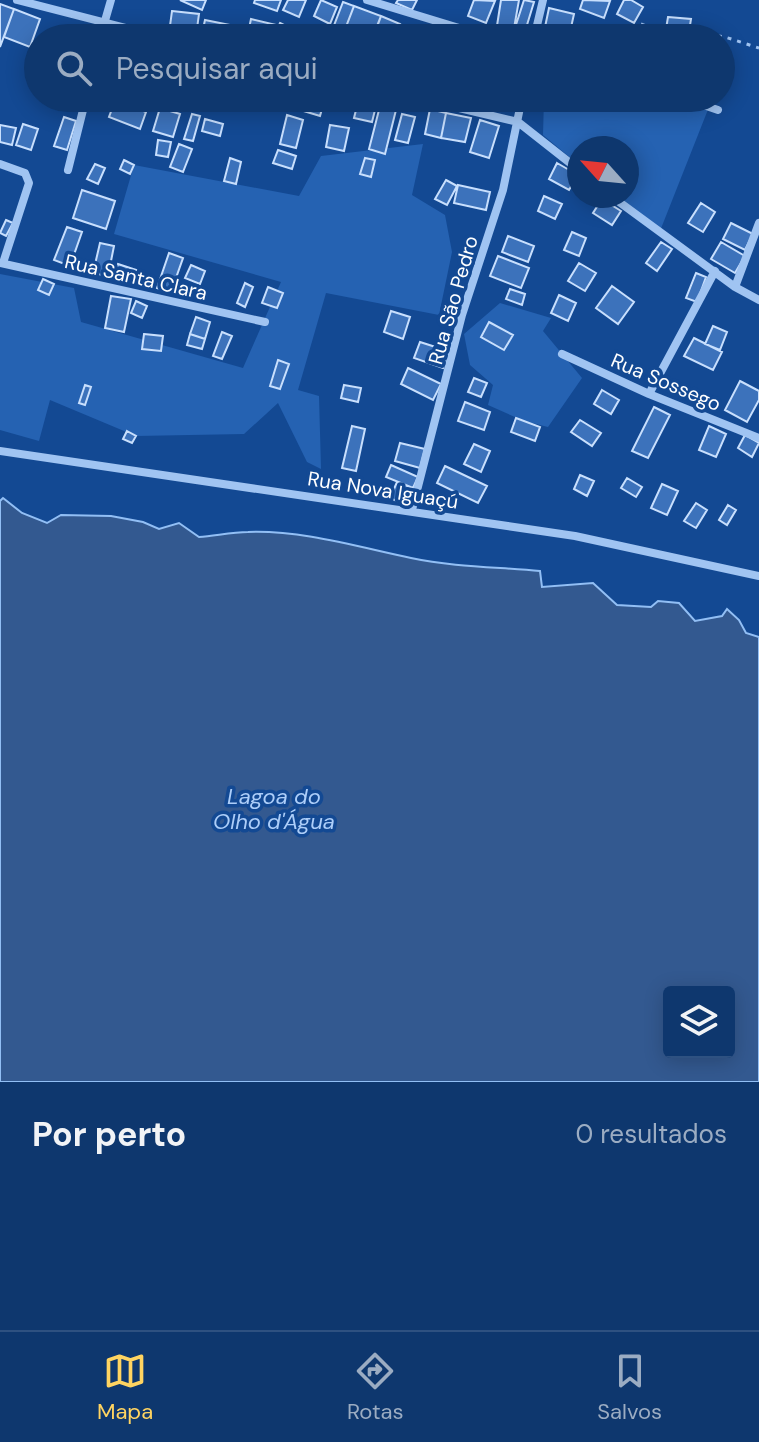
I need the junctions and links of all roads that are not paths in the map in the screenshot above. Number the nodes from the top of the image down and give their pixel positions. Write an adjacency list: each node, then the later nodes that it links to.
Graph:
1 (17, 0): 5 (street)
2 (111, 0): 5 (street)
3 (367, 0): 6 (street)
4 (543, 0): 7 (street)
5 (104, 24)
6 (446, 24)
7 (537, 24)
8 (82, 112): 14 (street)
9 (476, 112): 11 (street)
10 (520, 112): 11 (street, Rua São Pedro)
11 (518, 122): 12 (street); 26 (street, Rua São Pedro)
12 (567, 161)
13 (0, 164): 17 (street)
14 (68, 170)
15 (628, 208): 18 (street)
16 (759, 223): 19 (street)
17 (2, 263): 21 (street, Rua Santa Clara)
18 (715, 271): 19 (street); 23 (street)
19 (735, 287): 20 (street)
20 (759, 300)
21 (265, 322)
22 (562, 354): 23 (street, Rua Sossego)
23 (649, 394): 24 (street, Rua Sossego)
24 (759, 438)
25 (0, 451): 26 (street, Rua Nova Iguaçú)
26 (412, 510): 27 (street, Rua Nova Iguaçú)
27 (759, 576)

